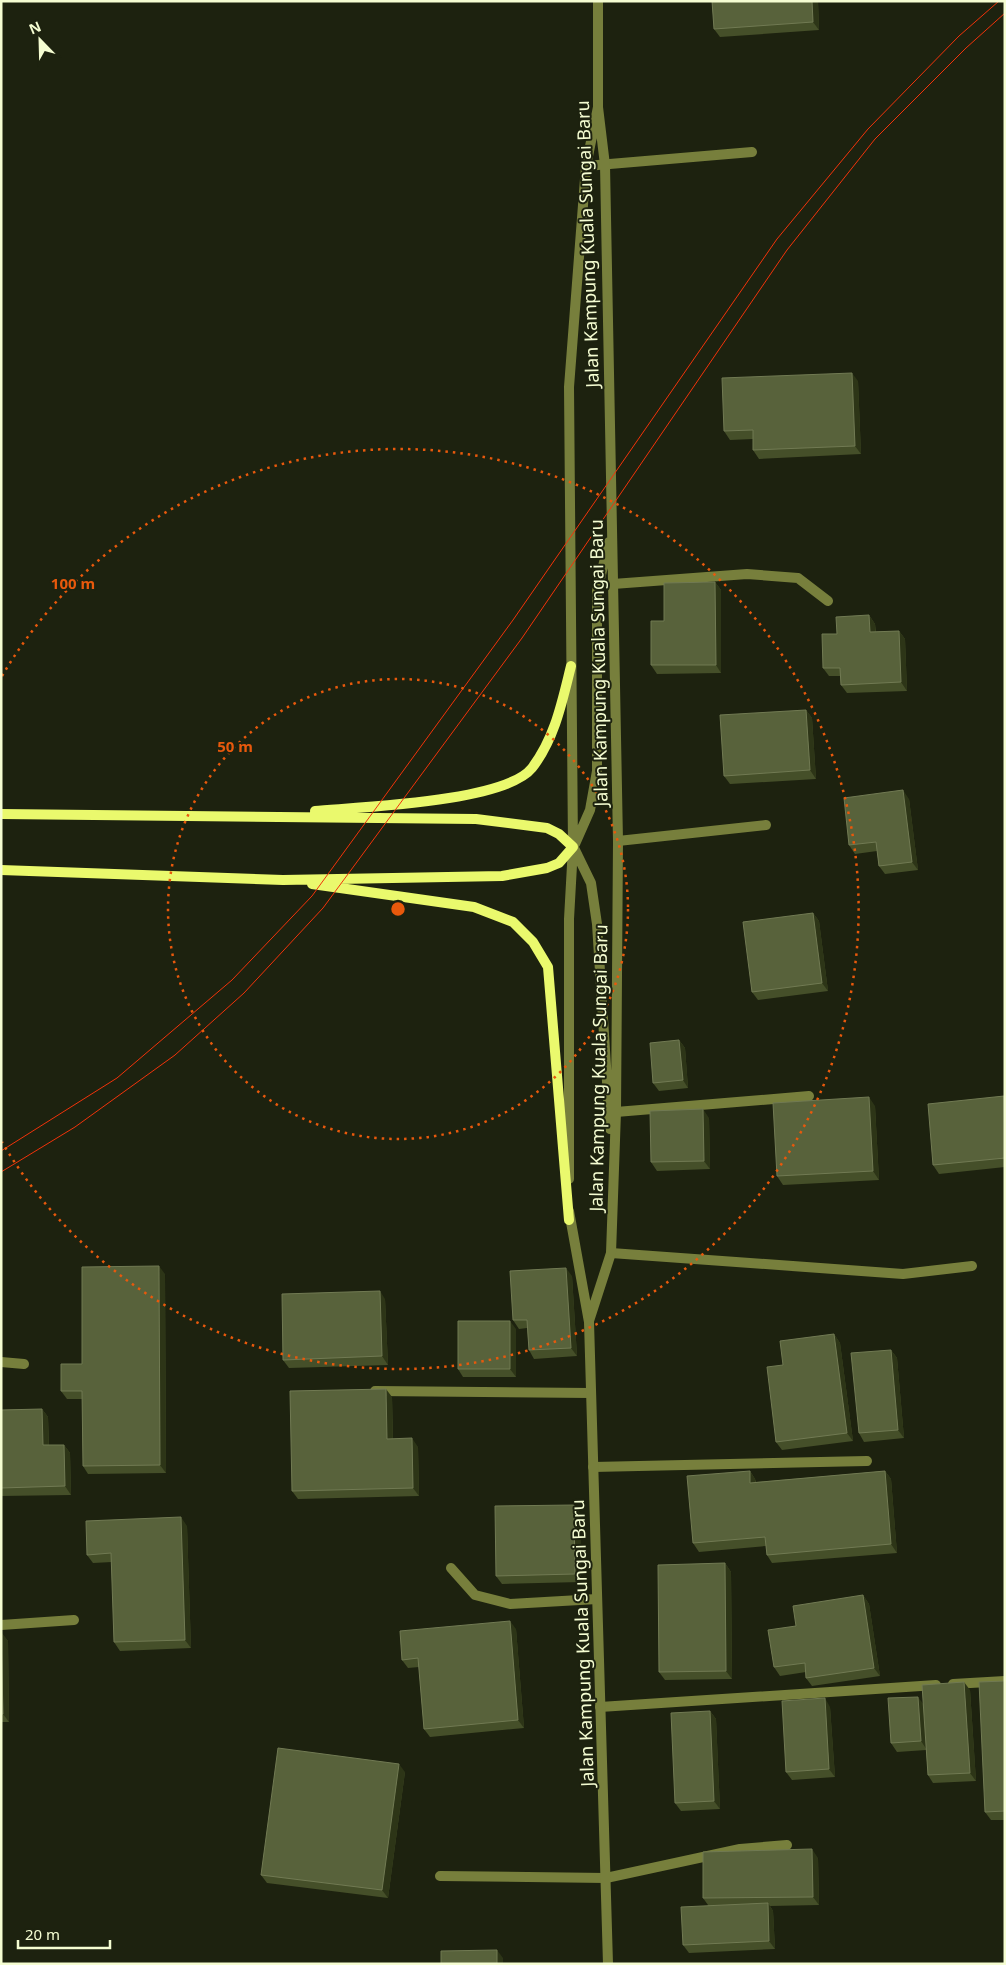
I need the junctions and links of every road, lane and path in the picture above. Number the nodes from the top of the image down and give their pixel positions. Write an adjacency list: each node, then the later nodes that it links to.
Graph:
1 (598, 1): 2 (street, Jalan Kampung Kuala Sungai Baru)
2 (598, 107): 4 (street, Jalan Kampung Kuala Sungai Baru); 5 (street, Jalan Kampung Kuala Sungai Baru)
3 (752, 152): 4 (street)
4 (604, 165): 5 (street); 6 (street, Jalan Kampung Kuala Sungai Baru)
5 (586, 166): 9 (street, Jalan Kampung Kuala Sungai Baru)
6 (612, 528): 7 (street, Jalan Kampung Kuala Sungai Baru); 14 (street)
7 (613, 584): 8 (street); 13 (street, Jalan Kampung Kuala Sungai Baru)
8 (828, 601)
9 (571, 666): 11 (main road); 14 (street, Jalan Kampung Kuala Sungai Baru)
10 (1, 814): 11 (main road)
11 (266, 816): 14 (main road)
12 (766, 825): 13 (street)
13 (618, 841): 18 (street, Jalan Kampung Kuala Sungai Baru)
14 (573, 847): 16 (main road); 19 (street); 20 (street, Jalan Kampung Kuala Sungai Baru)
15 (1, 870): 16 (main road)
16 (283, 880): 20 (main road)
17 (809, 1096): 18 (street)
18 (616, 1112): 19 (street, Jalan Kampung Kuala Sungai Baru)
19 (614, 1168): 21 (street, Jalan Kampung Kuala Sungai Baru)
20 (570, 1220): 23 (street, Jalan Kampung Kuala Sungai Baru)
21 (611, 1253): 22 (street); 23 (street, Jalan Kampung Kuala Sungai Baru)
22 (972, 1266)
23 (589, 1322): 27 (street, Jalan Kampung Kuala Sungai Baru)
24 (1, 1362): 25 (street)
25 (24, 1364)
26 (368, 1391): 27 (street)
27 (591, 1393): 29 (street, Jalan Kampung Kuala Sungai Baru)
28 (867, 1461): 29 (street)
29 (593, 1467): 31 (street, Jalan Kampung Kuala Sungai Baru)
30 (450, 1568): 31 (street)
31 (597, 1599): 35 (street, Jalan Kampung Kuala Sungai Baru)
32 (74, 1620): 33 (street)
33 (1, 1625)
34 (1005, 1681): 35 (street)
35 (600, 1707): 38 (street, Jalan Kampung Kuala Sungai Baru)
36 (787, 1844): 38 (street)
37 (440, 1876): 38 (street)
38 (606, 1878): 39 (street, Jalan Kampung Kuala Sungai Baru)
39 (608, 1964)

